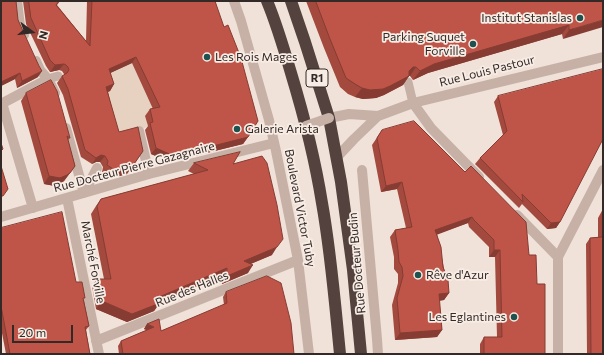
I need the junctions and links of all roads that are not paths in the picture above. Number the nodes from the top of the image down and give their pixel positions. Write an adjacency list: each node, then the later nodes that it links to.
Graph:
1 (17, 1): 6 (street)
2 (234, 1): 16 (street, Boulevard Victor Tuby)
3 (267, 1): 14 (highway, R1)
4 (291, 1): 13 (highway, R1)
5 (603, 57): 8 (street, Rue Louis Pastour)
6 (53, 77): 9 (street); 10 (street)
7 (408, 82): 8 (lane)
8 (412, 103): 11 (street, Rue Louis Pastour); 22 (street)
9 (2, 104): 25 (street)
10 (59, 104)
11 (378, 116): 13 (street, Rue Louis Pastour); 17 (street, Rue Louis Pastour)
12 (63, 118): 23 (street)
13 (329, 118): 14 (street, Rue Louis Pastour, bridge); 17 (highway, R1)
14 (306, 126): 33 (highway, R1)
15 (139, 131): 21 (street)
16 (274, 143): 21 (street, Rue Docteur Pierre Gazagnaire); 29 (street, Boulevard Victor Tuby)
17 (337, 157): 34 (highway, R1)
18 (97, 168): 23 (street)
19 (362, 170): 35 (street, Rue Docteur Budin)
20 (603, 170): 28 (street)
21 (149, 174): 23 (street, Rue Docteur Pierre Gazagnaire)
22 (485, 183)
23 (84, 193): 24 (street, Rue Docteur Pierre Gazagnaire)
24 (68, 198): 25 (street, Rue Docteur Pierre Gazagnaire); 30 (street, Marché Forville)
25 (33, 208): 27 (street, Rue Docteur Pierre Gazagnaire)
26 (513, 210): 28 (street)
27 (1, 217)
28 (558, 257): 36 (street)
29 (298, 260): 30 (street, Rue des Halles); 32 (street, Boulevard Victor Tuby)
30 (96, 341): 31 (street, Marché Forville)
31 (99, 354)
32 (309, 354)
33 (340, 354)
34 (361, 354)
35 (378, 354)
36 (558, 354)

